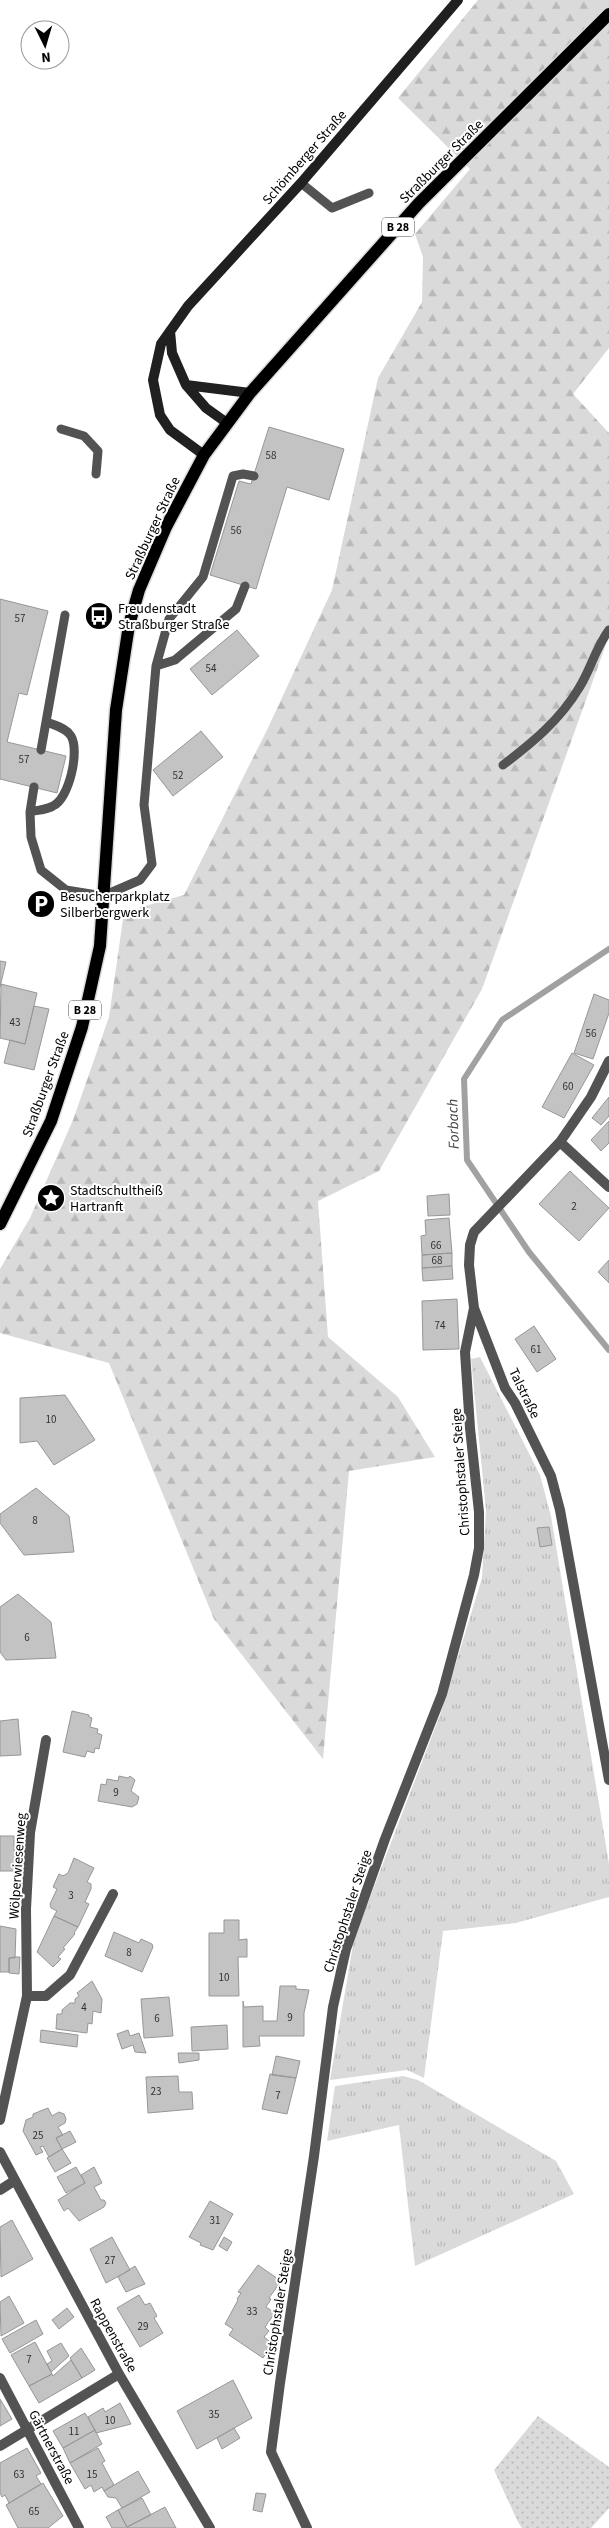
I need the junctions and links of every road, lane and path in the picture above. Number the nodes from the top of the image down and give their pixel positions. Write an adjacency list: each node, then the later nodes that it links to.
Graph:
1 (458, 0): 3 (main road, Schömberger Straße)
2 (609, 14): 7 (main road, Straßburger Straße / B 28)
3 (301, 183): 4 (lane); 5 (main road, Schömberger Straße)
4 (369, 193)
5 (170, 331): 6 (main road); 10 (main road, Schömberger Straße)
6 (186, 385): 7 (main road); 8 (main road)
7 (250, 393): 8 (main road, Straßburger Straße / B 28)
8 (227, 423): 10 (main road, Straßburger Straße / B 28)
9 (61, 429): 11 (lane)
10 (204, 456): 22 (main road, Straßburger Straße / B 28)
11 (96, 474)
12 (254, 476): 16 (lane)
13 (245, 586): 16 (lane)
14 (65, 615): 17 (lane)
15 (609, 630): 19 (lane)
16 (156, 666): 22 (lane)
17 (48, 722): 18 (lane); 21 (lane)
18 (41, 750)
19 (503, 765)
20 (34, 787): 21 (lane)
21 (30, 812): 22 (lane)
22 (104, 896): 26 (main road, Straßburger Straße / B 28)
23 (609, 1061): 24 (street, Talstraße)
24 (560, 1142): 25 (street); 27 (street, Talstraße)
25 (609, 1187)
26 (0, 1224)
27 (474, 1308): 29 (street, Talstraße); 42 (street, Christophstaler Steige)
28 (46, 1740): 31 (street, Wölperwiesenweg)
29 (609, 1780)
30 (113, 1894): 31 (street)
31 (27, 1996): 32 (street, Wölperwiesenweg)
32 (0, 2120)
33 (0, 2152): 34 (street, Rappenstraße)
34 (14, 2181): 35 (street); 36 (street, Rappenstraße)
35 (0, 2190)
36 (119, 2374): 38 (street); 41 (street, Rappenstraße)
37 (0, 2378): 38 (street, Gärtnerstraße)
38 (27, 2429): 39 (street); 40 (street, Gärtnerstraße)
39 (0, 2446)
40 (79, 2528)
41 (210, 2528)
42 (307, 2528)

